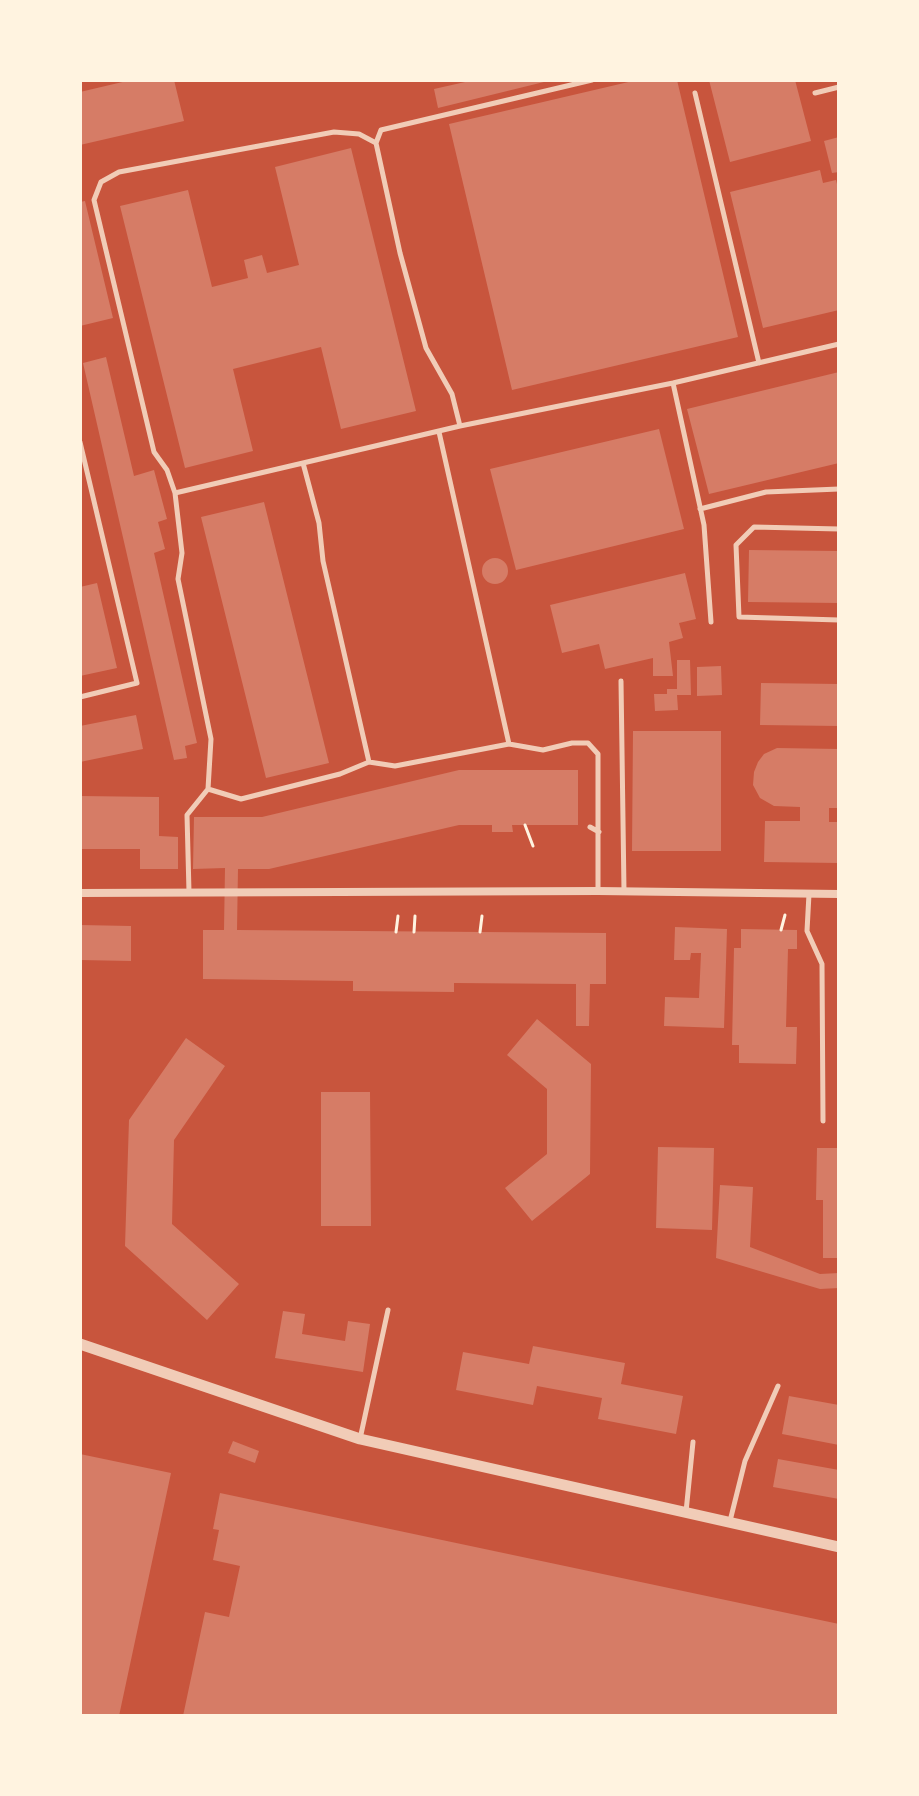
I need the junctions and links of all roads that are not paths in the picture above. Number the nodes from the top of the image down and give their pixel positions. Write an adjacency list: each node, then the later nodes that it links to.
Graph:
1 (592, 80): 5 (lane)
2 (839, 87): 4 (lane)
3 (695, 93): 7 (lane)
4 (815, 93)
5 (376, 143): 9 (lane); 14 (lane)
6 (839, 344): 7 (lane)
7 (759, 363): 8 (lane)
8 (673, 383): 9 (lane); 15 (lane)
9 (460, 426): 10 (lane)
10 (439, 432): 12 (lane); 21 (lane)
11 (80, 442): 20 (lane)
12 (303, 463): 14 (lane); 22 (lane)
13 (839, 489): 15 (lane)
14 (175, 493): 23 (lane)
15 (700, 509): 18 (lane)
16 (839, 529): 17 (lane)
17 (839, 620)
18 (711, 622)
19 (621, 681): 27 (lane)
20 (80, 697)
21 (509, 744): 22 (lane); 25 (lane)
22 (369, 762): 23 (lane)
23 (208, 789): 29 (lane)
24 (590, 827): 25 (lane)
25 (599, 832): 26 (lane)
26 (598, 891): 27 (street); 29 (street)
27 (624, 892): 30 (street)
28 (80, 893): 29 (street)
29 (189, 893)
30 (809, 893): 31 (street); 32 (lane)
31 (839, 894)
32 (823, 1121)
33 (388, 1310): 36 (lane)
34 (80, 1344): 36 (street)
35 (778, 1386): 39 (lane)
36 (360, 1439): 38 (street)
37 (693, 1442): 38 (lane)
38 (685, 1513): 39 (street)
39 (730, 1522): 40 (street)
40 (839, 1547)

